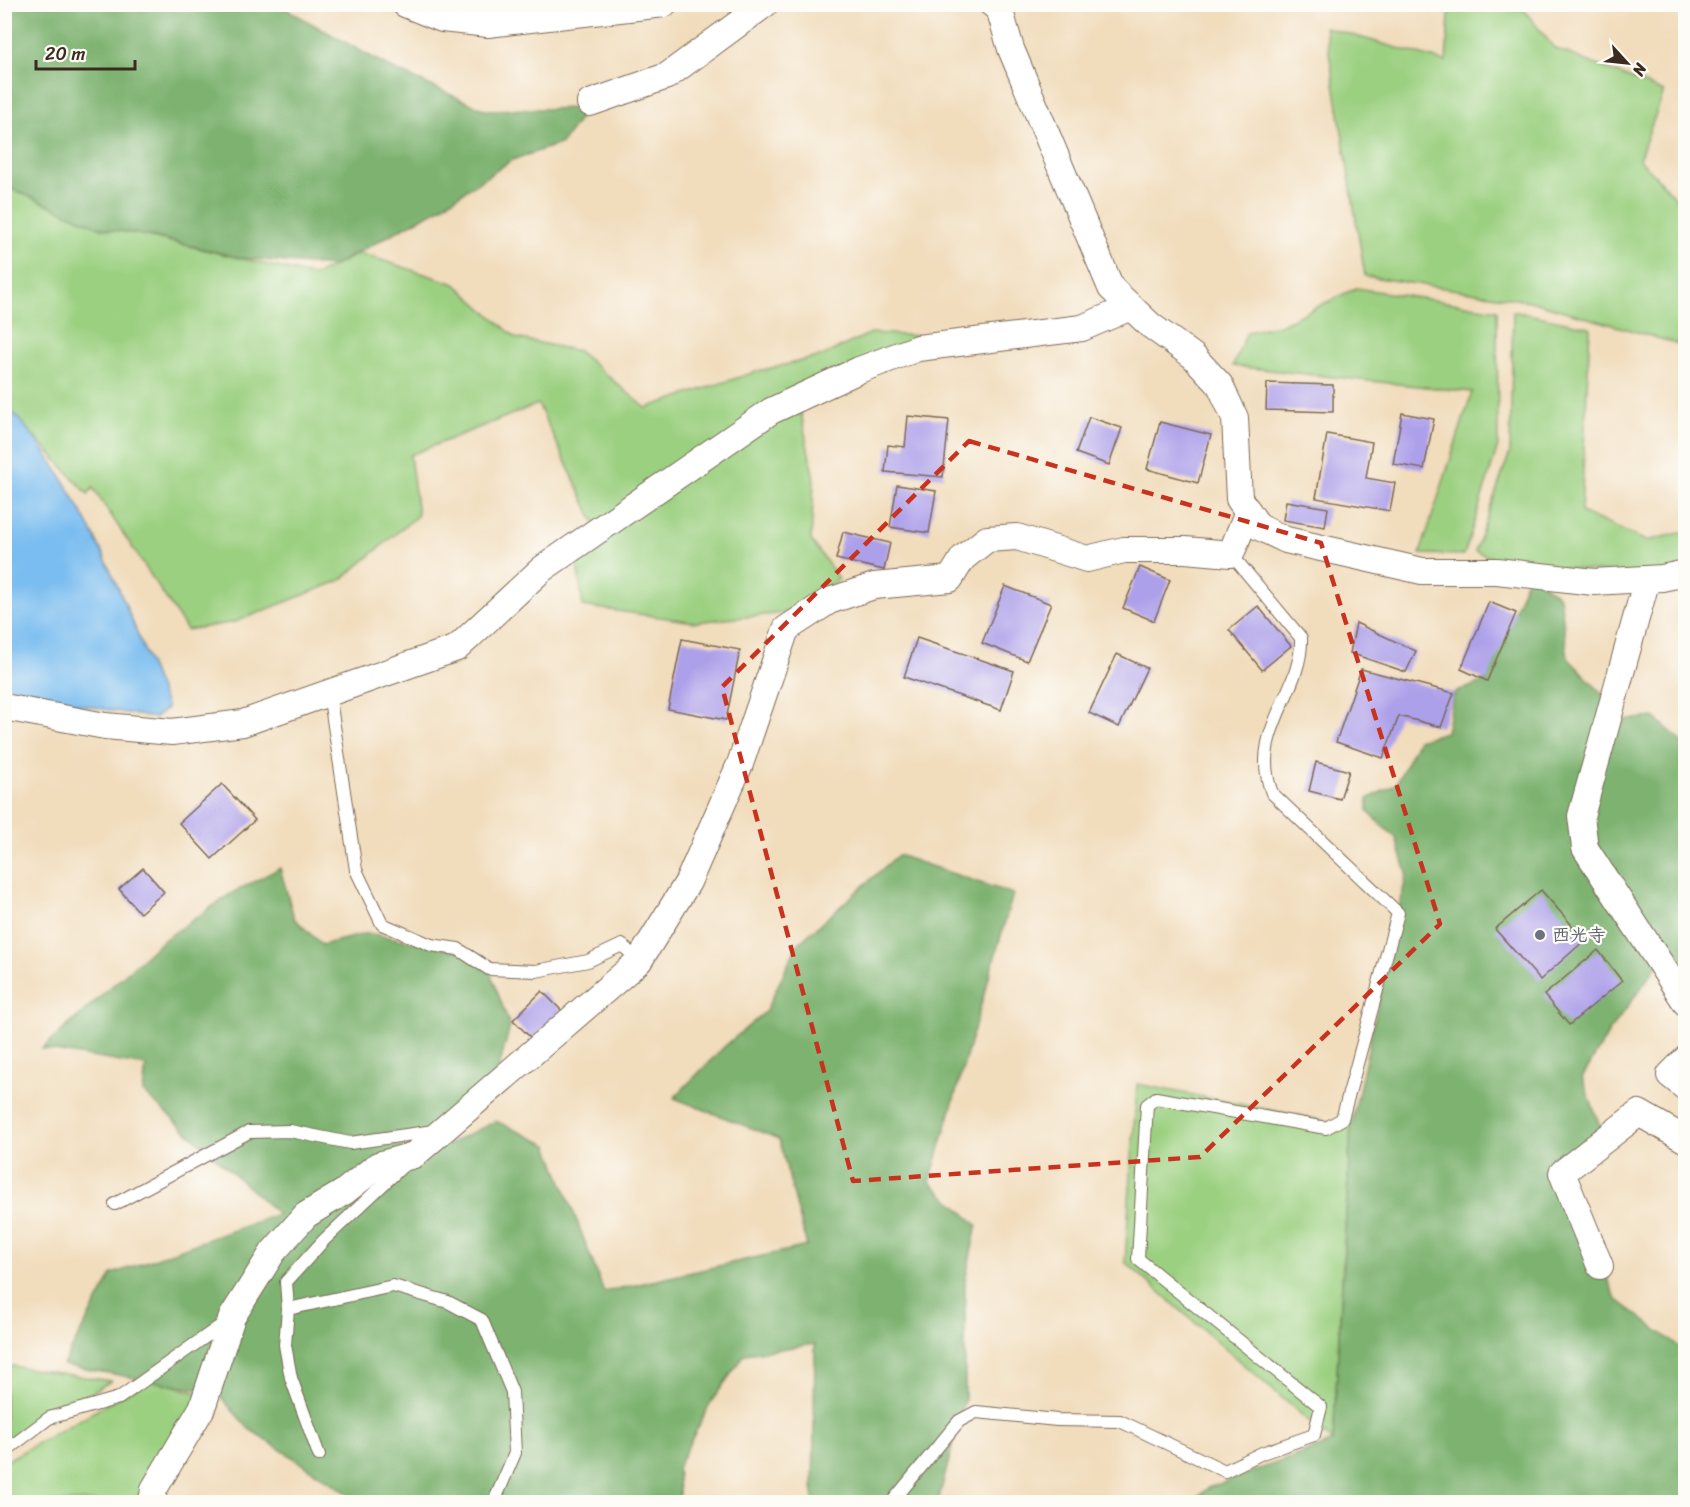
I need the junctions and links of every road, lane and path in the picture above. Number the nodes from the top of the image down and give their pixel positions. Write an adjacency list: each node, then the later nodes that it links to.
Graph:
1 (405, 4): 2 (street)
2 (664, 4)
3 (765, 4): 5 (street)
4 (997, 6): 6 (street)
5 (590, 103)
6 (1131, 307): 7 (street); 11 (street)
7 (1248, 511): 8 (street); 10 (street)
8 (1231, 554): 13 (street); 28 (lane)
9 (1686, 573): 10 (street)
10 (1647, 579): 14 (street)
11 (329, 693): 12 (street); 13 (lane)
12 (4, 707)
13 (639, 961): 17 (street)
14 (1686, 1003)
15 (1686, 1059): 16 (street)
16 (1686, 1088)
17 (444, 1130): 19 (street); 20 (lane)
18 (1686, 1140): 21 (street)
19 (414, 1155): 22 (lane); 23 (street)
20 (116, 1204)
21 (1600, 1266)
22 (288, 1309): 25 (lane); 27 (lane)
23 (232, 1317): 24 (lane); 26 (street)
24 (4, 1452)
25 (319, 1455)
26 (152, 1503)
27 (494, 1503)
28 (892, 1503)

